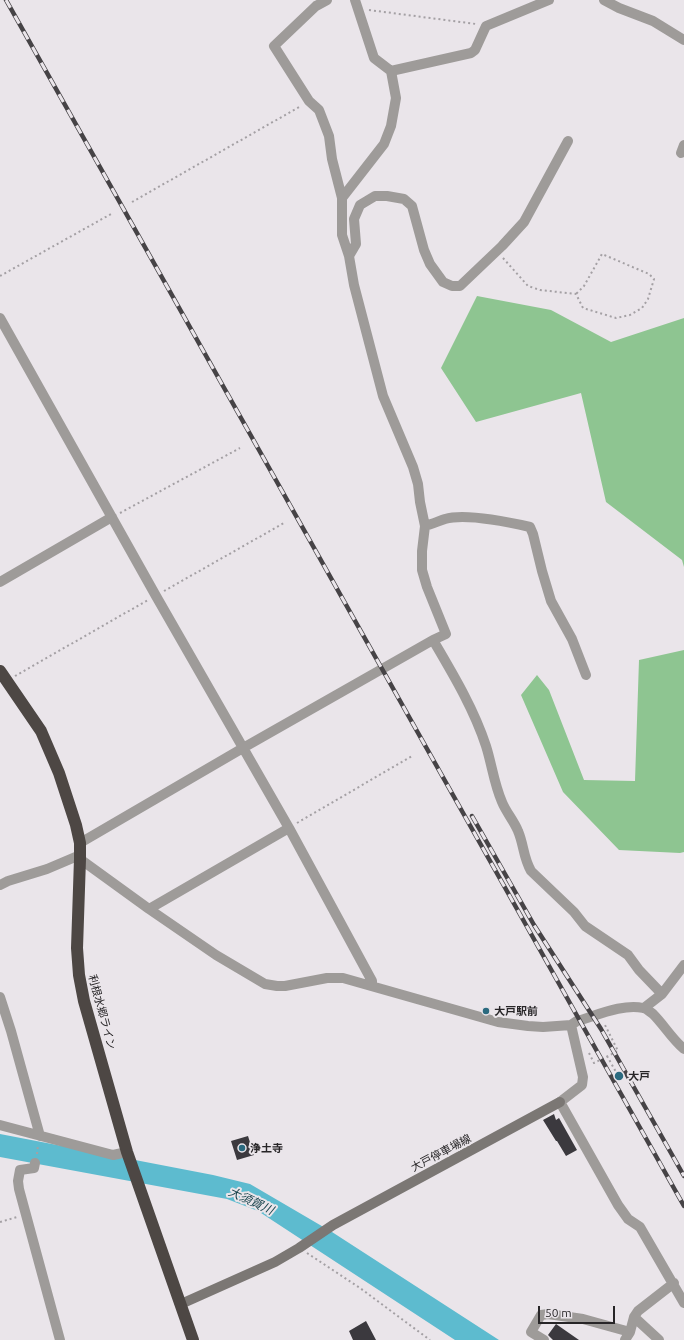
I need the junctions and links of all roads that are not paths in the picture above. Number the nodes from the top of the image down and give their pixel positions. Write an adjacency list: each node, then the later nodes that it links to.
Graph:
1 (327, 0): 8 (street)
2 (549, 0): 6 (street)
3 (604, 0): 5 (street)
4 (356, 4): 6 (street)
5 (684, 40)
6 (391, 71): 8 (street)
7 (568, 141): 9 (street)
8 (342, 198): 9 (street)
9 (349, 256): 12 (street)
10 (0, 318): 11 (street)
11 (112, 517): 13 (street); 17 (street)
12 (425, 526): 14 (street); 15 (street)
13 (0, 582)
14 (433, 640): 17 (street); 25 (street)
15 (586, 675)
16 (4, 676): 19 (highway, 利根水郷ライン)
17 (243, 748): 18 (street); 19 (street)
18 (289, 828): 22 (street); 24 (street)
19 (80, 843): 20 (highway, 利根水郷ライン)
20 (80, 857): 21 (street); 22 (street); 33 (highway, 利根水郷ライン)
21 (0, 885)
22 (149, 909): 24 (street)
23 (684, 964): 25 (street)
24 (372, 986): 28 (street)
25 (662, 994): 27 (street)
26 (0, 997): 32 (street)
27 (644, 1008): 28 (street); 29 (street)
28 (571, 1025): 30 (street)
29 (684, 1049)
30 (560, 1102): 35 (street); 37 (main road, 大戸停車場線)
31 (0, 1125): 32 (street)
32 (40, 1136): 33 (street)
33 (128, 1155): 37 (highway, 利根水郷ライン)
34 (35, 1163): 40 (street)
35 (674, 1283): 36 (street); 38 (street)
36 (684, 1302)
37 (181, 1304): 41 (highway, 利根水郷ライン)
38 (634, 1316): 39 (street); 43 (street)
39 (628, 1336): 42 (street)
40 (60, 1340)
41 (193, 1340)
42 (544, 1340)
43 (659, 1340)

